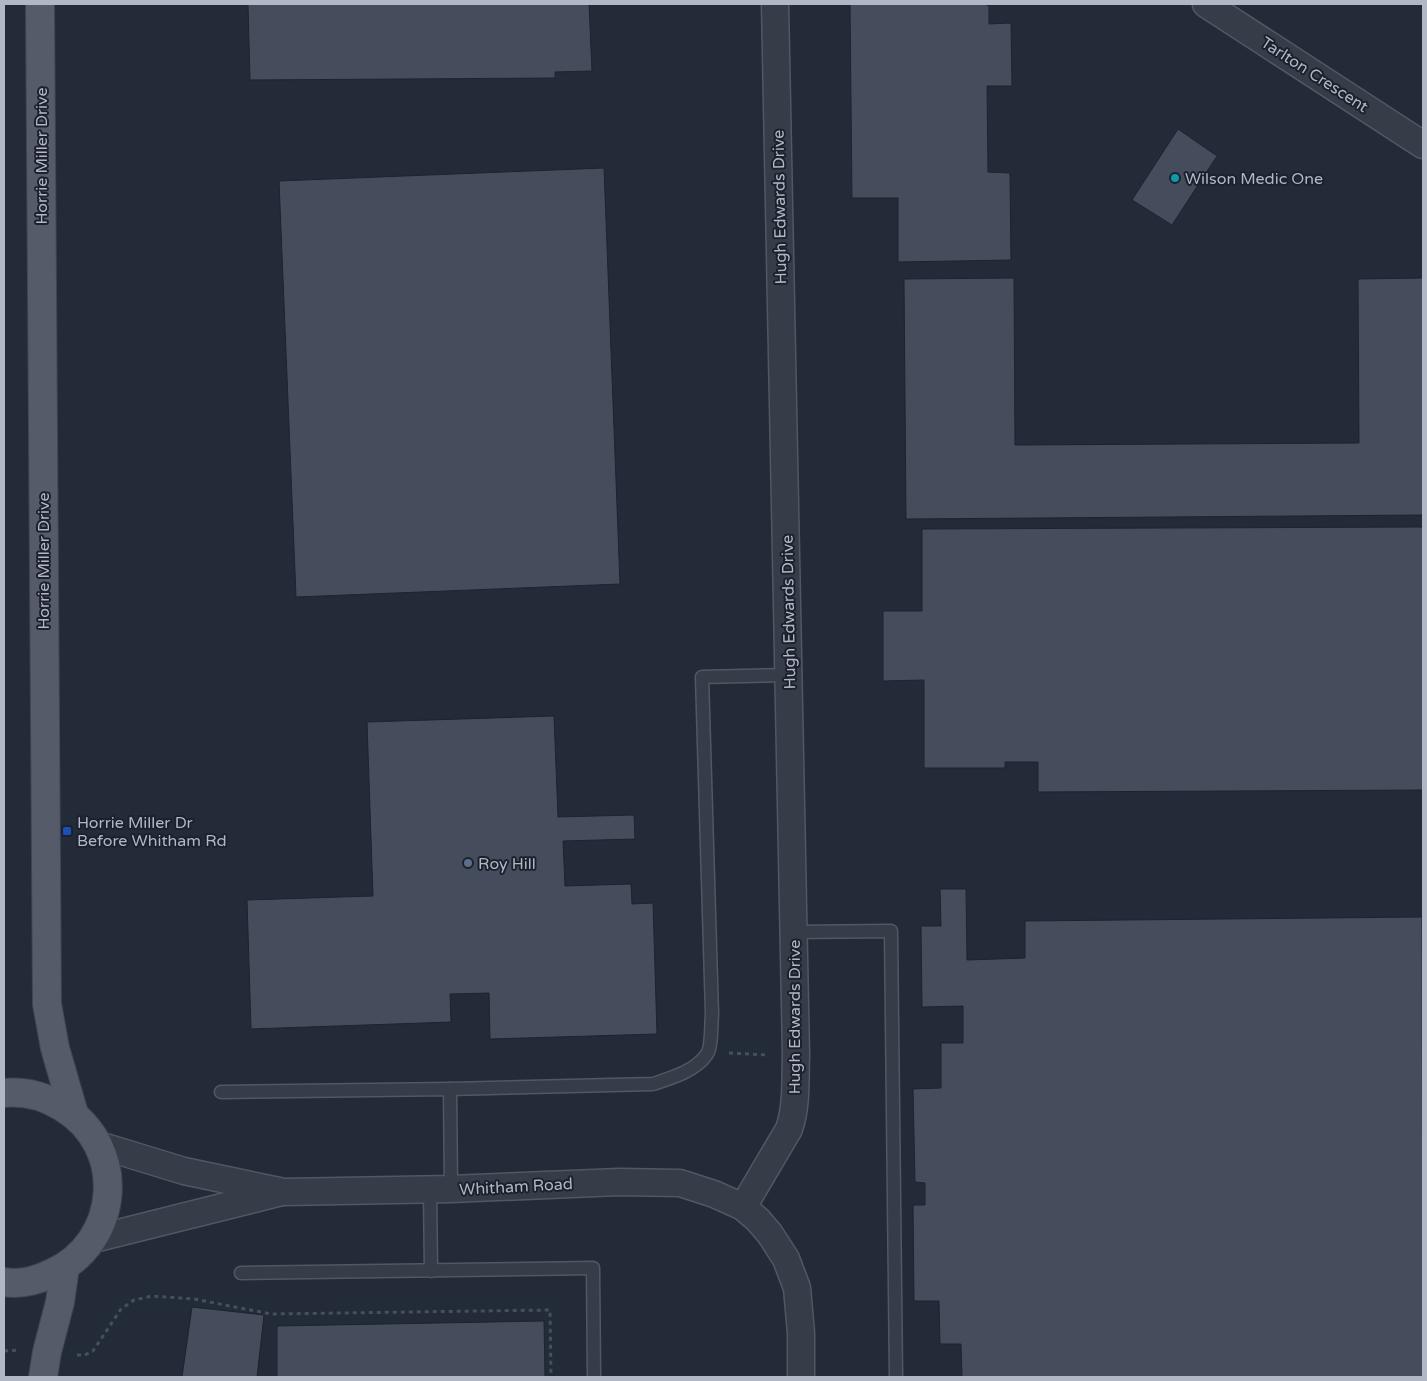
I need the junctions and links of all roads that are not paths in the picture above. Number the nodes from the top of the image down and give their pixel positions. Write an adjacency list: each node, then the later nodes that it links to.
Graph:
1 (40, 4): 10 (main road, Horrie Miller Drive)
2 (775, 4): 5 (street, Hugh Edwards Drive)
3 (1206, 4): 4 (street, Tarlton Crescent)
4 (1423, 145)
5 (789, 675): 6 (street, Hugh Edwards Drive); 7 (lane)
6 (794, 932): 14 (street, Hugh Edwards Drive); 23 (lane)
7 (450, 1089): 8 (lane); 12 (lane)
8 (221, 1092)
9 (4, 1094): 10 (main road, Horrie Miller Drive)
10 (74, 1114): 11 (main road, Horrie Miller Drive)
11 (99, 1145): 13 (street, Whitham Road); 15 (main road, Horrie Miller Drive)
12 (441, 1189): 13 (street, Whitham Road); 14 (street, Whitham Road); 17 (lane)
13 (284, 1192): 15 (street, Whitham Road)
14 (743, 1207): 22 (street, Whitham Road)
15 (94, 1239): 16 (main road, Horrie Miller Drive)
16 (65, 1267): 19 (main road, Horrie Miller Drive); 20 (main road)
17 (431, 1271): 18 (lane); 21 (lane)
18 (241, 1273)
19 (4, 1282)
20 (43, 1377)
21 (594, 1377)
22 (801, 1377)
23 (896, 1377)

